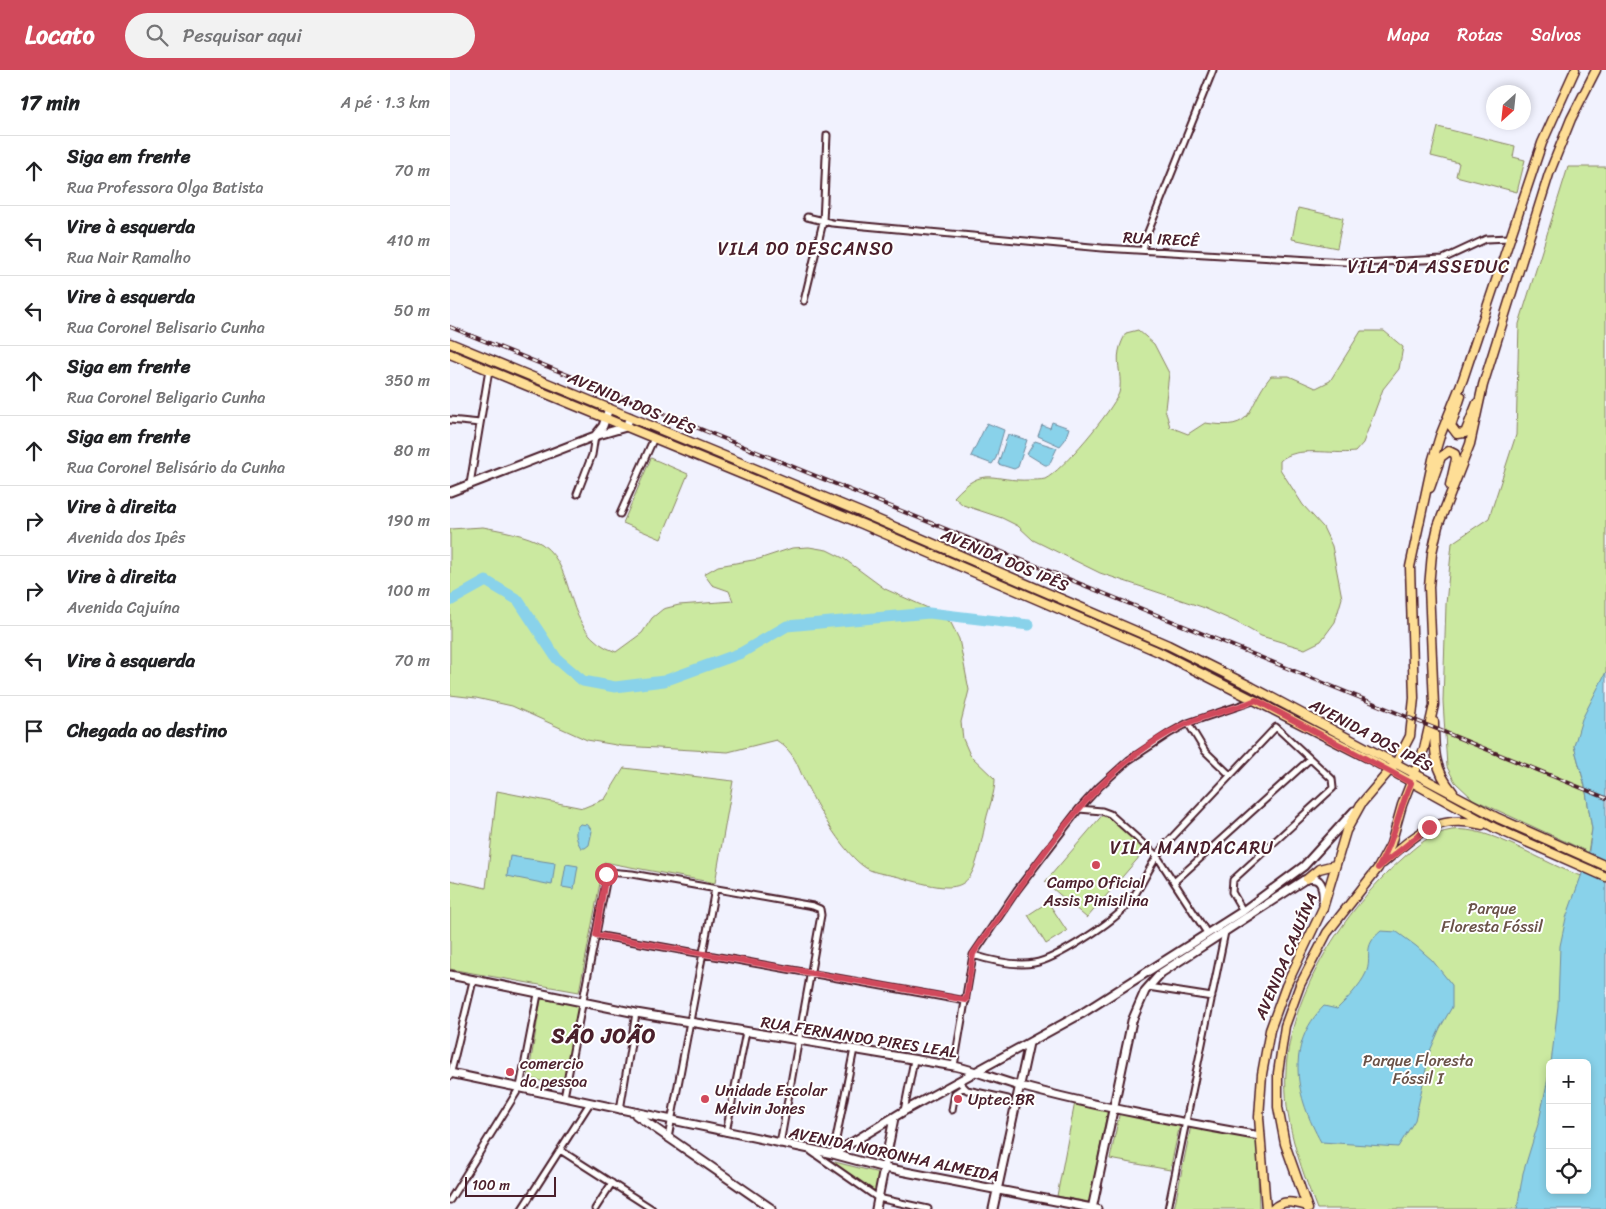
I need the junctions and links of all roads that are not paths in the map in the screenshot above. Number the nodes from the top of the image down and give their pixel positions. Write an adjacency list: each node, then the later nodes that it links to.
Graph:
1 (1213, 70): 8 (street)
2 (1576, 70): 7 (main road)
3 (1596, 70): 14 (main road)
4 (827, 135): 6 (street)
5 (807, 217): 6 (street, RUA IRECÊ)
6 (823, 222): 8 (street, RUA IRECÊ); 9 (street)
7 (1510, 238): 8 (street, RUA IRECÊ); 13 (main road)
8 (1143, 250)
9 (804, 301)
10 (450, 343): 15 (main road, AVENIDA DOS IPÊS)
11 (450, 354): 12 (main road, AVENIDA DOS IPÊS)
12 (489, 370): 16 (main road, AVENIDA DOS IPÊS); 19 (street)
13 (1463, 379): 14 (main road); 26 (main road)
14 (1483, 385): 27 (main road)
15 (609, 408): 16 (main road); 17 (main road, AVENIDA DOS IPÊS)
16 (605, 417): 20 (main road, AVENIDA DOS IPÊS); 21 (main road)
17 (630, 417): 20 (main road); 29 (main road, AVENIDA DOS IPÊS)
18 (450, 420): 19 (street)
19 (480, 423): 23 (street)
20 (626, 427): 21 (main road); 22 (main road, AVENIDA DOS IPÊS)
21 (595, 436): 23 (main road); 25 (street)
22 (654, 438): 28 (street); 30 (main road, AVENIDA DOS IPÊS)
23 (470, 484): 24 (main road)
24 (450, 492)
25 (577, 494)
26 (1426, 496): 27 (main road); 41 (main road, AVENIDA CAJUÍNA)
27 (1447, 499): 38 (main road)
28 (620, 514)
29 (868, 516): 30 (main road); 31 (main road, AVENIDA DOS IPÊS)
30 (862, 524): 32 (main road, AVENIDA DOS IPÊS)
31 (889, 525): 32 (main road); 33 (main road, AVENIDA DOS IPÊS)
32 (885, 534): 35 (main road, AVENIDA DOS IPÊS)
33 (1030, 585): 34 (main road, AVENIDA DOS IPÊS); 35 (main road)
34 (1048, 593): 36 (main road); 41 (main road, AVENIDA DOS IPÊS)
35 (1026, 594): 36 (main road, AVENIDA DOS IPÊS)
36 (1045, 602): 37 (main road, AVENIDA DOS IPÊS)
37 (1256, 700): 39 (street); 42 (main road, AVENIDA DOS IPÊS)
38 (1434, 705): 43 (main road, AVENIDA CAJUÍNA); 46 (main road)
39 (1188, 723): 44 (street); 48 (street)
40 (1310, 759): 44 (street); 56 (street); 59 (street)
41 (1396, 763): 42 (main road, AVENIDA CAJUÍNA); 43 (main road, AVENIDA DOS IPÊS)
42 (1390, 771): 43 (main road); 45 (main road, AVENIDA DOS IPÊS); 47 (main road, AVENIDA CAJUÍNA)
43 (1416, 774): 45 (main road, AVENIDA CAJUÍNA); 46 (main road, AVENIDA DOS IPÊS)
44 (1230, 775): 50 (street)
45 (1411, 783): 49 (main road, AVENIDA DOS IPÊS); 53 (main road, AVENIDA CAJUÍNA)
46 (1458, 798): 52 (main road, AVENIDA DOS IPÊS)
47 (1361, 804): 51 (main road, AVENIDA CAJUÍNA); 59 (main road)
48 (1079, 809): 50 (street); 64 (street)
49 (1495, 828): 53 (main road); 54 (main road, AVENIDA DOS IPÊS)
50 (1156, 856): 56 (street); 64 (street)
51 (1335, 865): 55 (main road); 58 (main road, AVENIDA CAJUÍNA)
52 (1606, 866)
53 (1378, 868): 110 (main road, AVENIDA CAJUÍNA)
54 (1606, 877)
55 (1307, 879): 58 (main road); 59 (main road)
56 (1174, 882): 61 (street)
57 (715, 889): 62 (street); 63 (street); 65 (street)
58 (1323, 908): 99 (main road, AVENIDA CAJUÍNA)
59 (1249, 910): 60 (main road); 61 (main road)
60 (1225, 932): 68 (main road); 70 (street)
61 (1207, 934): 77 (main road)
62 (596, 935): 63 (street); 72 (street)
63 (704, 953): 65 (street); 74 (street)
64 (973, 954): 71 (street)
65 (811, 973): 71 (street); 76 (street)
66 (450, 976): 67 (main road, RUA FERNANDO PIRES LEAL)
67 (473, 981): 69 (main road, RUA FERNANDO PIRES LEAL); 82 (street)
68 (1148, 987): 70 (street); 90 (main road)
69 (538, 994): 72 (main road, RUA FERNANDO PIRES LEAL); 85 (street)
70 (1212, 997): 97 (street)
71 (966, 1000): 80 (street)
72 (582, 1003): 73 (main road, RUA FERNANDO PIRES LEAL); 87 (street)
73 (636, 1013): 74 (main road, RUA FERNANDO PIRES LEAL); 91 (street)
74 (691, 1023): 75 (main road, RUA FERNANDO PIRES LEAL); 96 (street)
75 (746, 1032): 76 (main road, RUA FERNANDO PIRES LEAL); 98 (street)
76 (798, 1040): 78 (main road, RUA FERNANDO PIRES LEAL); 101 (street)
77 (1030, 1043): 81 (main road); 84 (main road)
78 (854, 1049): 79 (main road, RUA FERNANDO PIRES LEAL); 104 (street)
79 (914, 1060): 80 (main road, RUA FERNANDO PIRES LEAL); 93 (street)
80 (954, 1066): 81 (main road, RUA FERNANDO PIRES LEAL)
81 (977, 1071): 83 (main road); 84 (main road, RUA FERNANDO PIRES LEAL)
82 (451, 1074): 85 (main road, AVENIDA NORONHA ALMEIDA)
83 (958, 1081): 86 (street); 93 (main road)
84 (1019, 1086): 90 (main road, RUA FERNANDO PIRES LEAL); 107 (main road)
85 (520, 1087): 87 (main road, AVENIDA NORONHA ALMEIDA); 109 (street)
86 (964, 1087): 88 (street); 92 (street)
87 (564, 1097): 89 (main road, AVENIDA NORONHA ALMEIDA)
88 (1008, 1100)
89 (590, 1103): 91 (main road, AVENIDA NORONHA ALMEIDA); 102 (street)
90 (1112, 1106): 97 (main road, RUA FERNANDO PIRES LEAL); 118 (main road)
91 (620, 1110): 94 (main road, AVENIDA NORONHA ALMEIDA)
92 (952, 1110)
93 (904, 1111): 95 (main road)
94 (634, 1113): 96 (main road, AVENIDA NORONHA ALMEIDA); 100 (main road)
95 (894, 1118): 104 (main road); 105 (main road)
96 (673, 1121): 98 (main road, AVENIDA NORONHA ALMEIDA); 100 (street)
97 (1185, 1122): 99 (main road, RUA FERNANDO PIRES LEAL); 119 (street)
98 (726, 1132): 101 (main road, AVENIDA NORONHA ALMEIDA)
99 (1260, 1136): 120 (main road, AVENIDA CAJUÍNA)
100 (668, 1138): 114 (main road)
101 (780, 1144): 103 (main road, AVENIDA NORONHA ALMEIDA)
102 (560, 1150): 106 (street); 111 (street)
103 (812, 1152): 104 (main road, AVENIDA NORONHA ALMEIDA); 108 (street)
104 (833, 1154): 105 (main road, AVENIDA NORONHA ALMEIDA)
105 (885, 1168): 107 (main road, AVENIDA NORONHA ALMEIDA); 108 (main road)
106 (612, 1183): 112 (street); 113 (street)
107 (996, 1191): 117 (main road); 118 (main road, AVENIDA NORONHA ALMEIDA)
108 (878, 1198): 115 (main road); 116 (street)
109 (450, 1200)
110 (1307, 1207): 121 (main road)
111 (522, 1209)
112 (595, 1209)
113 (652, 1209)
114 (772, 1209)
115 (876, 1209)
116 (928, 1209)
117 (993, 1209)
118 (1094, 1209)
119 (1168, 1209)
120 (1266, 1209)
121 (1272, 1209)

